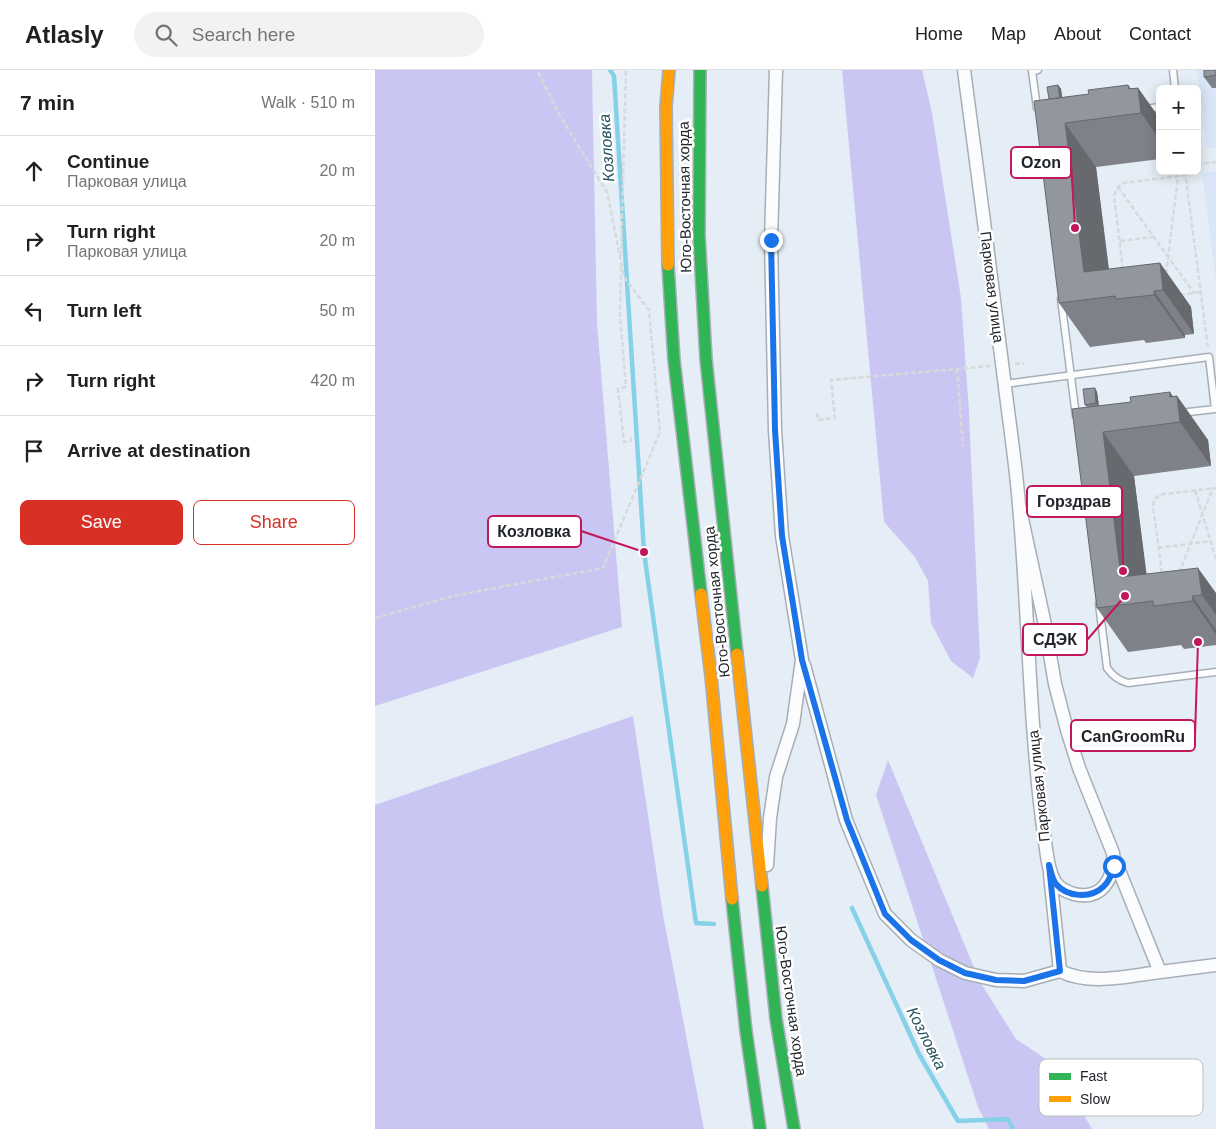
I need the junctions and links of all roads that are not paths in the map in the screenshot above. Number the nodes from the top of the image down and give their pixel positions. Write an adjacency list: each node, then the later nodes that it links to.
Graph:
1 (664, 70): 9 (main road)
2 (669, 70): 9 (main road, Юго-Восточная хорда)
3 (701, 70): 24 (main road, Юго-Восточная хорда)
4 (776, 70): 20 (street)
5 (964, 70): 15 (street, Парковая улица)
6 (1038, 70): 12 (lane)
7 (1173, 70): 8 (lane)
8 (1175, 85)
9 (666, 107): 28 (main road, Юго-Восточная хорда)
10 (1156, 107): 11 (lane)
11 (1141, 109)
12 (1037, 114)
13 (1059, 288): 14 (lane)
14 (1071, 375): 15 (lane); 16 (lane); 17 (lane)
15 (1005, 384): 18 (street, Парковая улица)
16 (1176, 414)
17 (1077, 426)
18 (1019, 505): 22 (street, Парковая улица); 23 (street, Парковая улица)
19 (1099, 600): 21 (lane)
20 (802, 660): 24 (street); 26 (street)
21 (1216, 672)
22 (1113, 853): 23 (street, Парковая улица); 27 (street)
23 (1049, 865): 26 (street)
24 (769, 963): 29 (main road, Юго-Восточная хорда)
25 (1216, 965): 27 (street)
26 (1060, 971): 27 (street)
27 (1160, 972)
28 (760, 1129)
29 (794, 1129)

